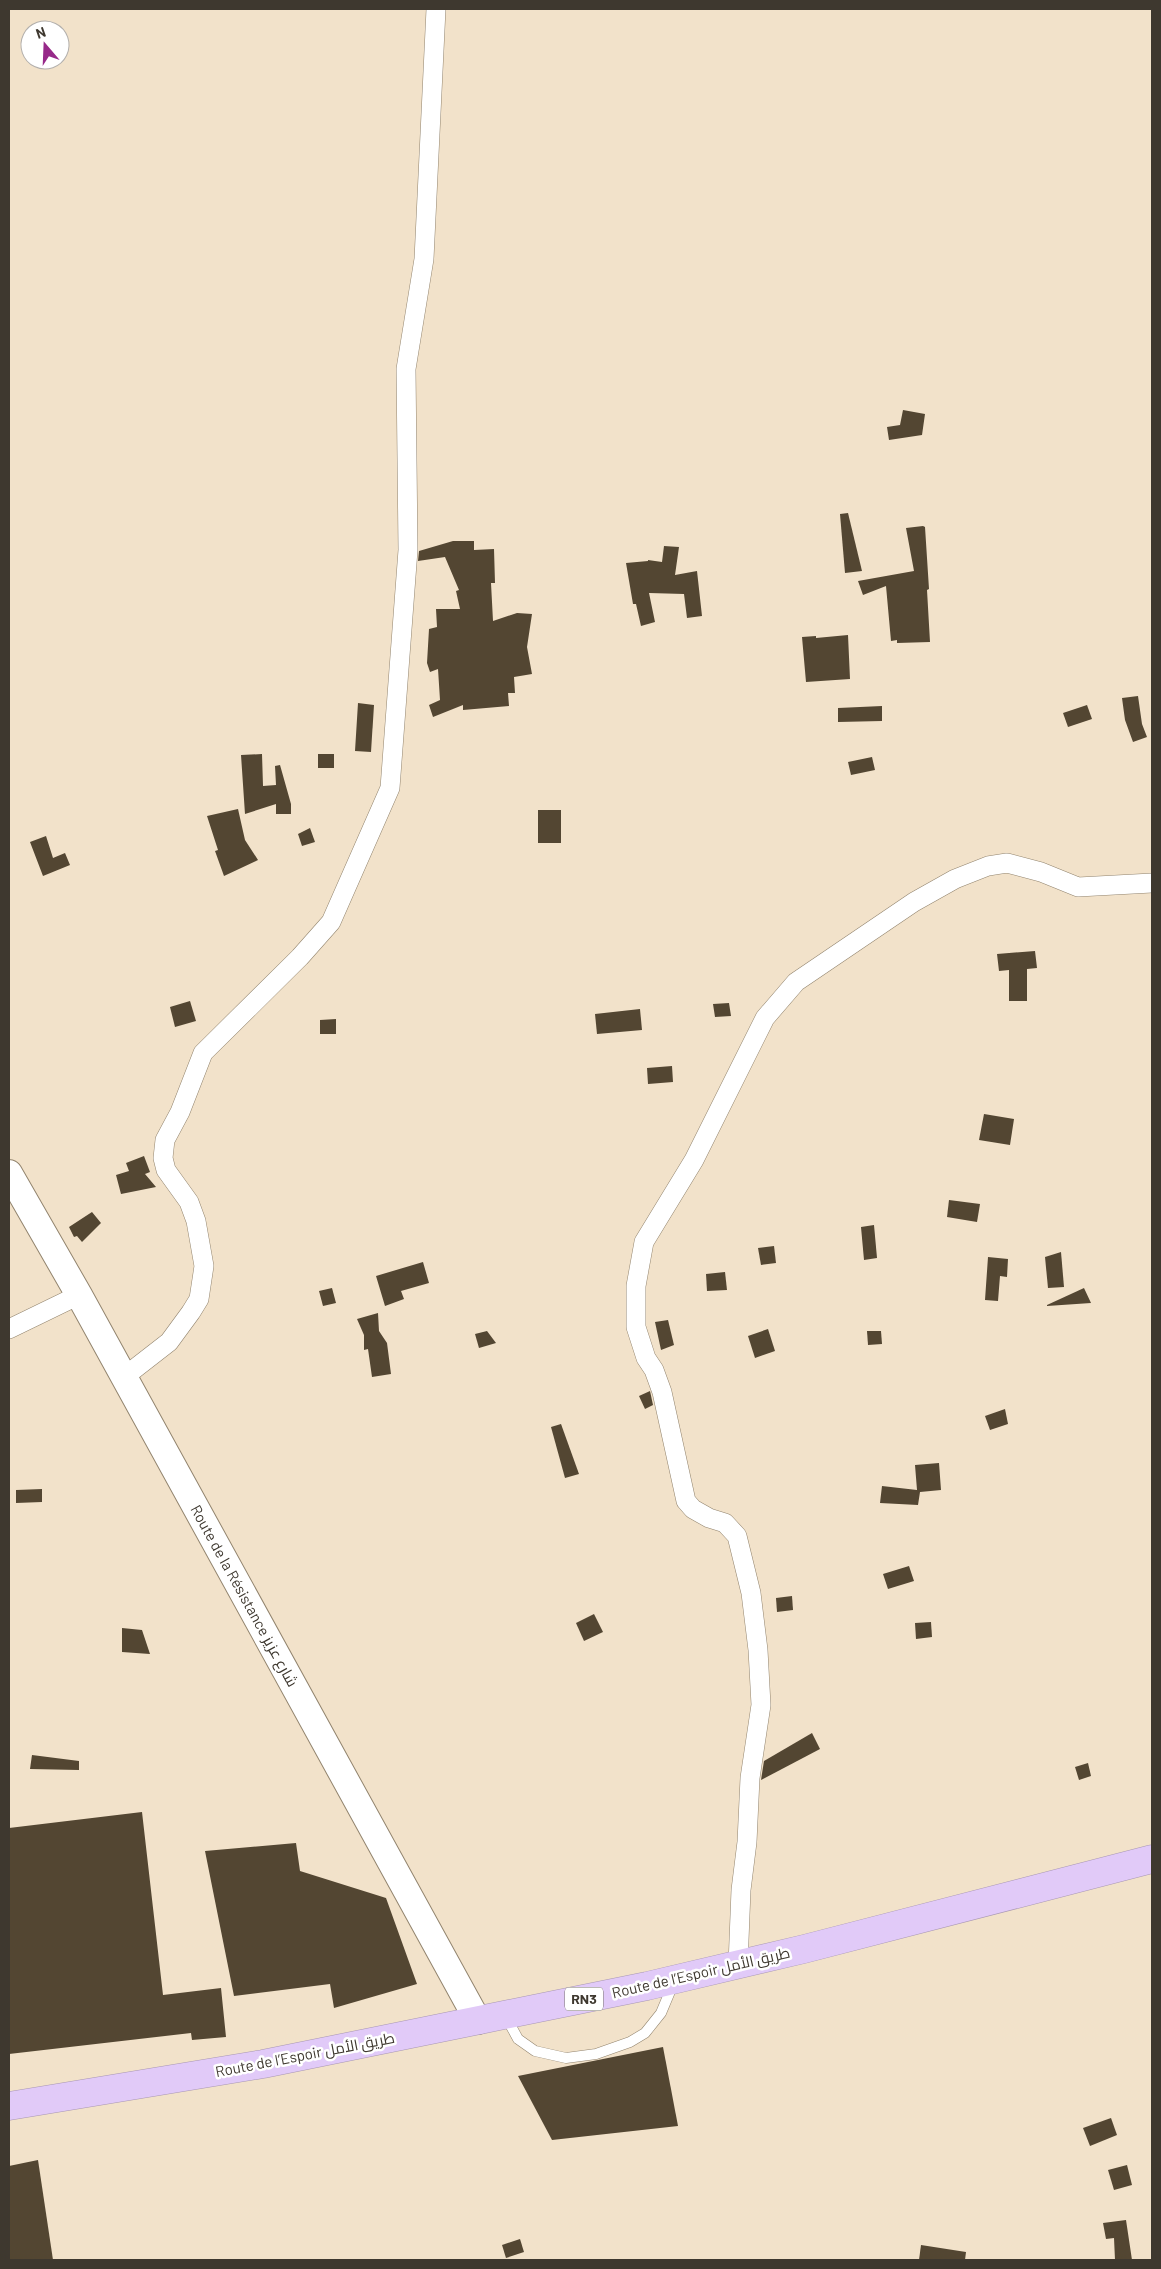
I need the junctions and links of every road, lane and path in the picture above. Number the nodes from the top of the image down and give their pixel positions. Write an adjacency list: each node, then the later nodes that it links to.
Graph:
1 (436, 9): 6 (street)
2 (1152, 882): 8 (street)
3 (9, 1173): 4 (street, Route de la Résistance شارع عزيز)
4 (79, 1295): 5 (street); 6 (street, Route de la Résistance شارع عزيز)
5 (9, 1329)
6 (124, 1378): 11 (street, Route de la Résistance شارع عزيز)
7 (1152, 1859): 8 (highway, Route de l’Espoir طريق الأمل / RN3)
8 (738, 1965): 9 (highway, Route de l’Espoir طريق الأمل / RN3)
9 (675, 1979): 10 (highway, Route de l’Espoir طريق الأمل / RN3); 10 (lane)
10 (506, 2016): 11 (highway, Route de l’Espoir طريق الأمل / RN3)
11 (478, 2021): 12 (highway, Route de l’Espoir طريق الأمل / RN3)
12 (9, 2106)

